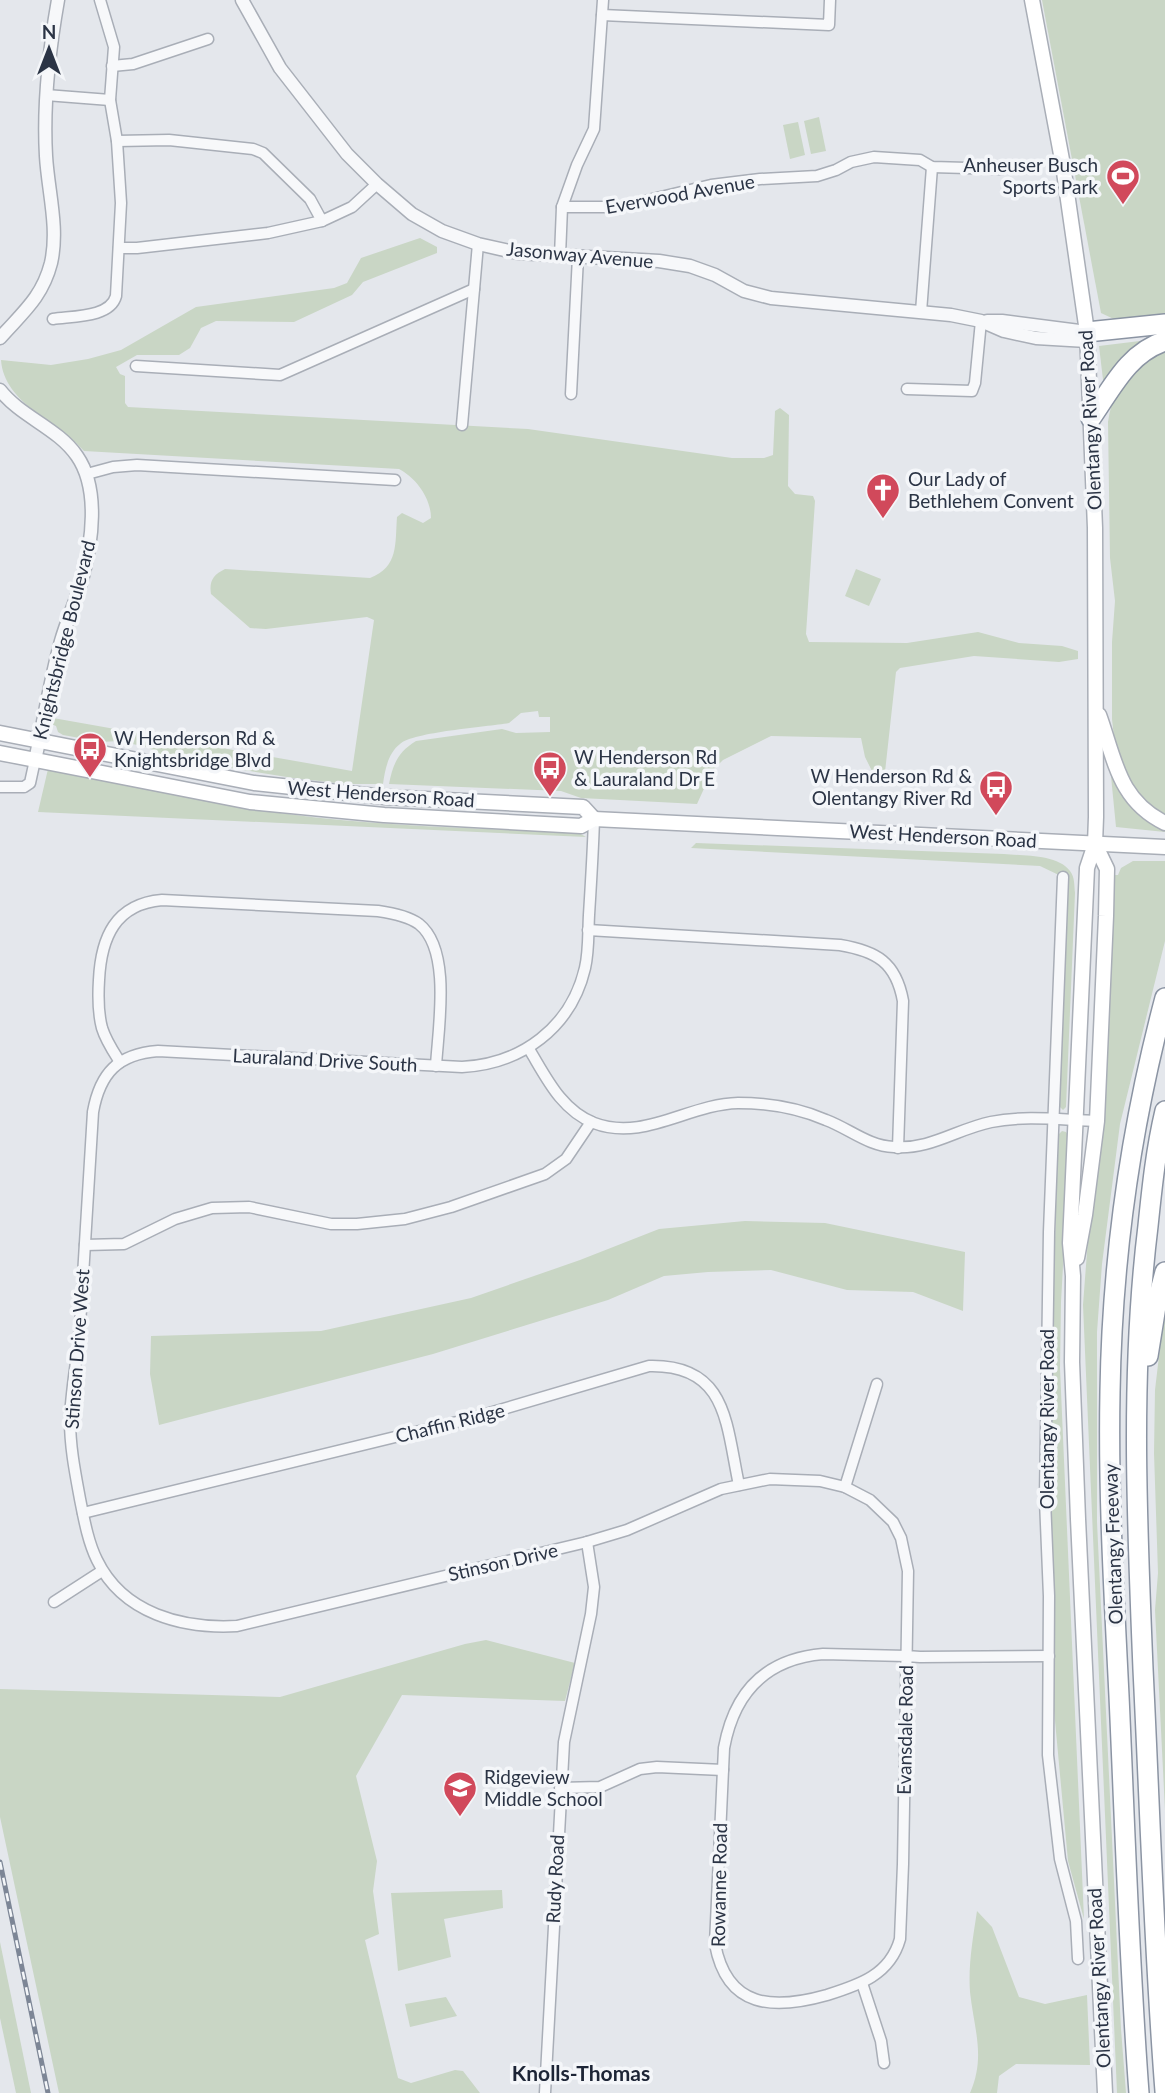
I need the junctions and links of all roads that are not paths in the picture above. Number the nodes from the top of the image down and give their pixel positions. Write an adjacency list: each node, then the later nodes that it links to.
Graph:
1 (58, 0): 10 (street)
2 (100, 0): 9 (street)
3 (242, 0): 15 (street, Jasonway Avenue)
4 (603, 0): 7 (street)
5 (830, 0): 7 (street)
6 (1032, 0): 28 (main road, Olentangy River Road)
7 (602, 15): 16 (street)
8 (208, 39): 9 (street)
9 (112, 66): 11 (street)
10 (46, 96): 11 (street); 29 (street)
11 (110, 100): 12 (street)
12 (117, 141): 17 (street); 19 (street)
13 (932, 167): 14 (street, Everwood Avenue); 16 (street, Everwood Avenue); 23 (street)
14 (1002, 169)
15 (377, 184): 17 (street); 18 (street, Jasonway Avenue)
16 (562, 207): 20 (street)
17 (322, 221): 19 (street)
18 (478, 244): 20 (street, Jasonway Avenue); 22 (street)
19 (119, 248): 24 (street)
20 (560, 256): 21 (street, Jasonway Avenue)
21 (578, 257): 23 (street, Jasonway Avenue); 34 (street)
22 (474, 289): 31 (street); 36 (street)
23 (921, 312): 25 (street, Jasonway Avenue)
24 (53, 319)
25 (981, 321): 28 (street, Jasonway Avenue); 32 (street)
26 (1165, 324): 28 (highway)
27 (1165, 334): 28 (highway)
28 (1087, 337): 35 (main road, Olentangy River Road)
29 (0, 338)
30 (1165, 341): 35 (highway)
31 (136, 366)
32 (907, 389)
33 (0, 390): 37 (street, Knightsbridge Boulevard)
34 (571, 394)
35 (1091, 418): 39 (main road, Olentangy River Road)
36 (462, 425)
37 (87, 474): 38 (street); 41 (street, Knightsbridge Boulevard)
38 (395, 480)
39 (1096, 705): 46 (main road); 47 (main road, Olentangy River Road)
40 (0, 733): 41 (main road, West Henderson Road)
41 (39, 741): 43 (street, Knightsbridge Boulevard); 45 (main road, West Henderson Road)
42 (0, 753): 43 (main road, West Henderson Road)
43 (35, 760): 44 (street); 45 (main road, West Henderson Road)
44 (0, 788)
45 (594, 819): 47 (main road, West Henderson Road); 50 (street, Lauraland Drive South)
46 (1165, 823)
47 (1095, 844): 48 (main road, West Henderson Road); 57 (main road, Olentangy River Road); 58 (main road, Olentangy River Road)
48 (1165, 847)
49 (1063, 877): 56 (street, Olentangy River Road)
50 (588, 930): 52 (street, Lauraland Drive South); 60 (street)
51 (1165, 998): 83 (highway, Olentangy Freeway)
52 (529, 1049): 54 (street, Lauraland Drive South); 59 (street)
53 (120, 1062): 54 (street, Lauraland Drive South); 54 (street); 61 (street, Stinson Drive West)
54 (436, 1066)
55 (1165, 1111): 67 (highway, Olentangy Freeway)
56 (1053, 1119): 57 (street); 60 (street); 74 (street, Olentangy River Road)
57 (1076, 1120): 58 (street); 63 (main road, Olentangy River Road)
58 (1097, 1121): 63 (main road, Olentangy River Road)
59 (591, 1122): 60 (street); 61 (street)
60 (898, 1148)
61 (85, 1245): 68 (street, Stinson Drive West)
62 (1165, 1272): 67 (highway)
63 (1073, 1276): 82 (main road, Olentangy River Road)
64 (877, 1384): 66 (street)
65 (739, 1485): 66 (street, Stinson Drive); 68 (street, Chaffin Ridge); 69 (street, Stinson Drive)
66 (845, 1487): 73 (street, Evansdale Road)
67 (1136, 1489): 80 (highway, Olentangy Freeway)
68 (83, 1513): 70 (street, Stinson Drive West)
69 (587, 1542): 72 (street, Stinson Drive); 76 (street, Rudy Road)
70 (102, 1571): 71 (street); 72 (street, Stinson Drive West)
71 (54, 1602)
72 (156, 1615)
73 (906, 1656): 74 (street); 75 (street, Rowanne Road); 78 (street, Evansdale Road)
74 (1049, 1656): 77 (street, Olentangy River Road)
75 (723, 1770): 76 (street); 78 (street, Rowanne Road)
76 (560, 1788): 81 (street, Rudy Road)
77 (1078, 1958)
78 (862, 1983): 79 (street)
79 (884, 2063)
80 (1165, 2091)
81 (545, 2093)
82 (1105, 2093)
83 (1139, 2093)

